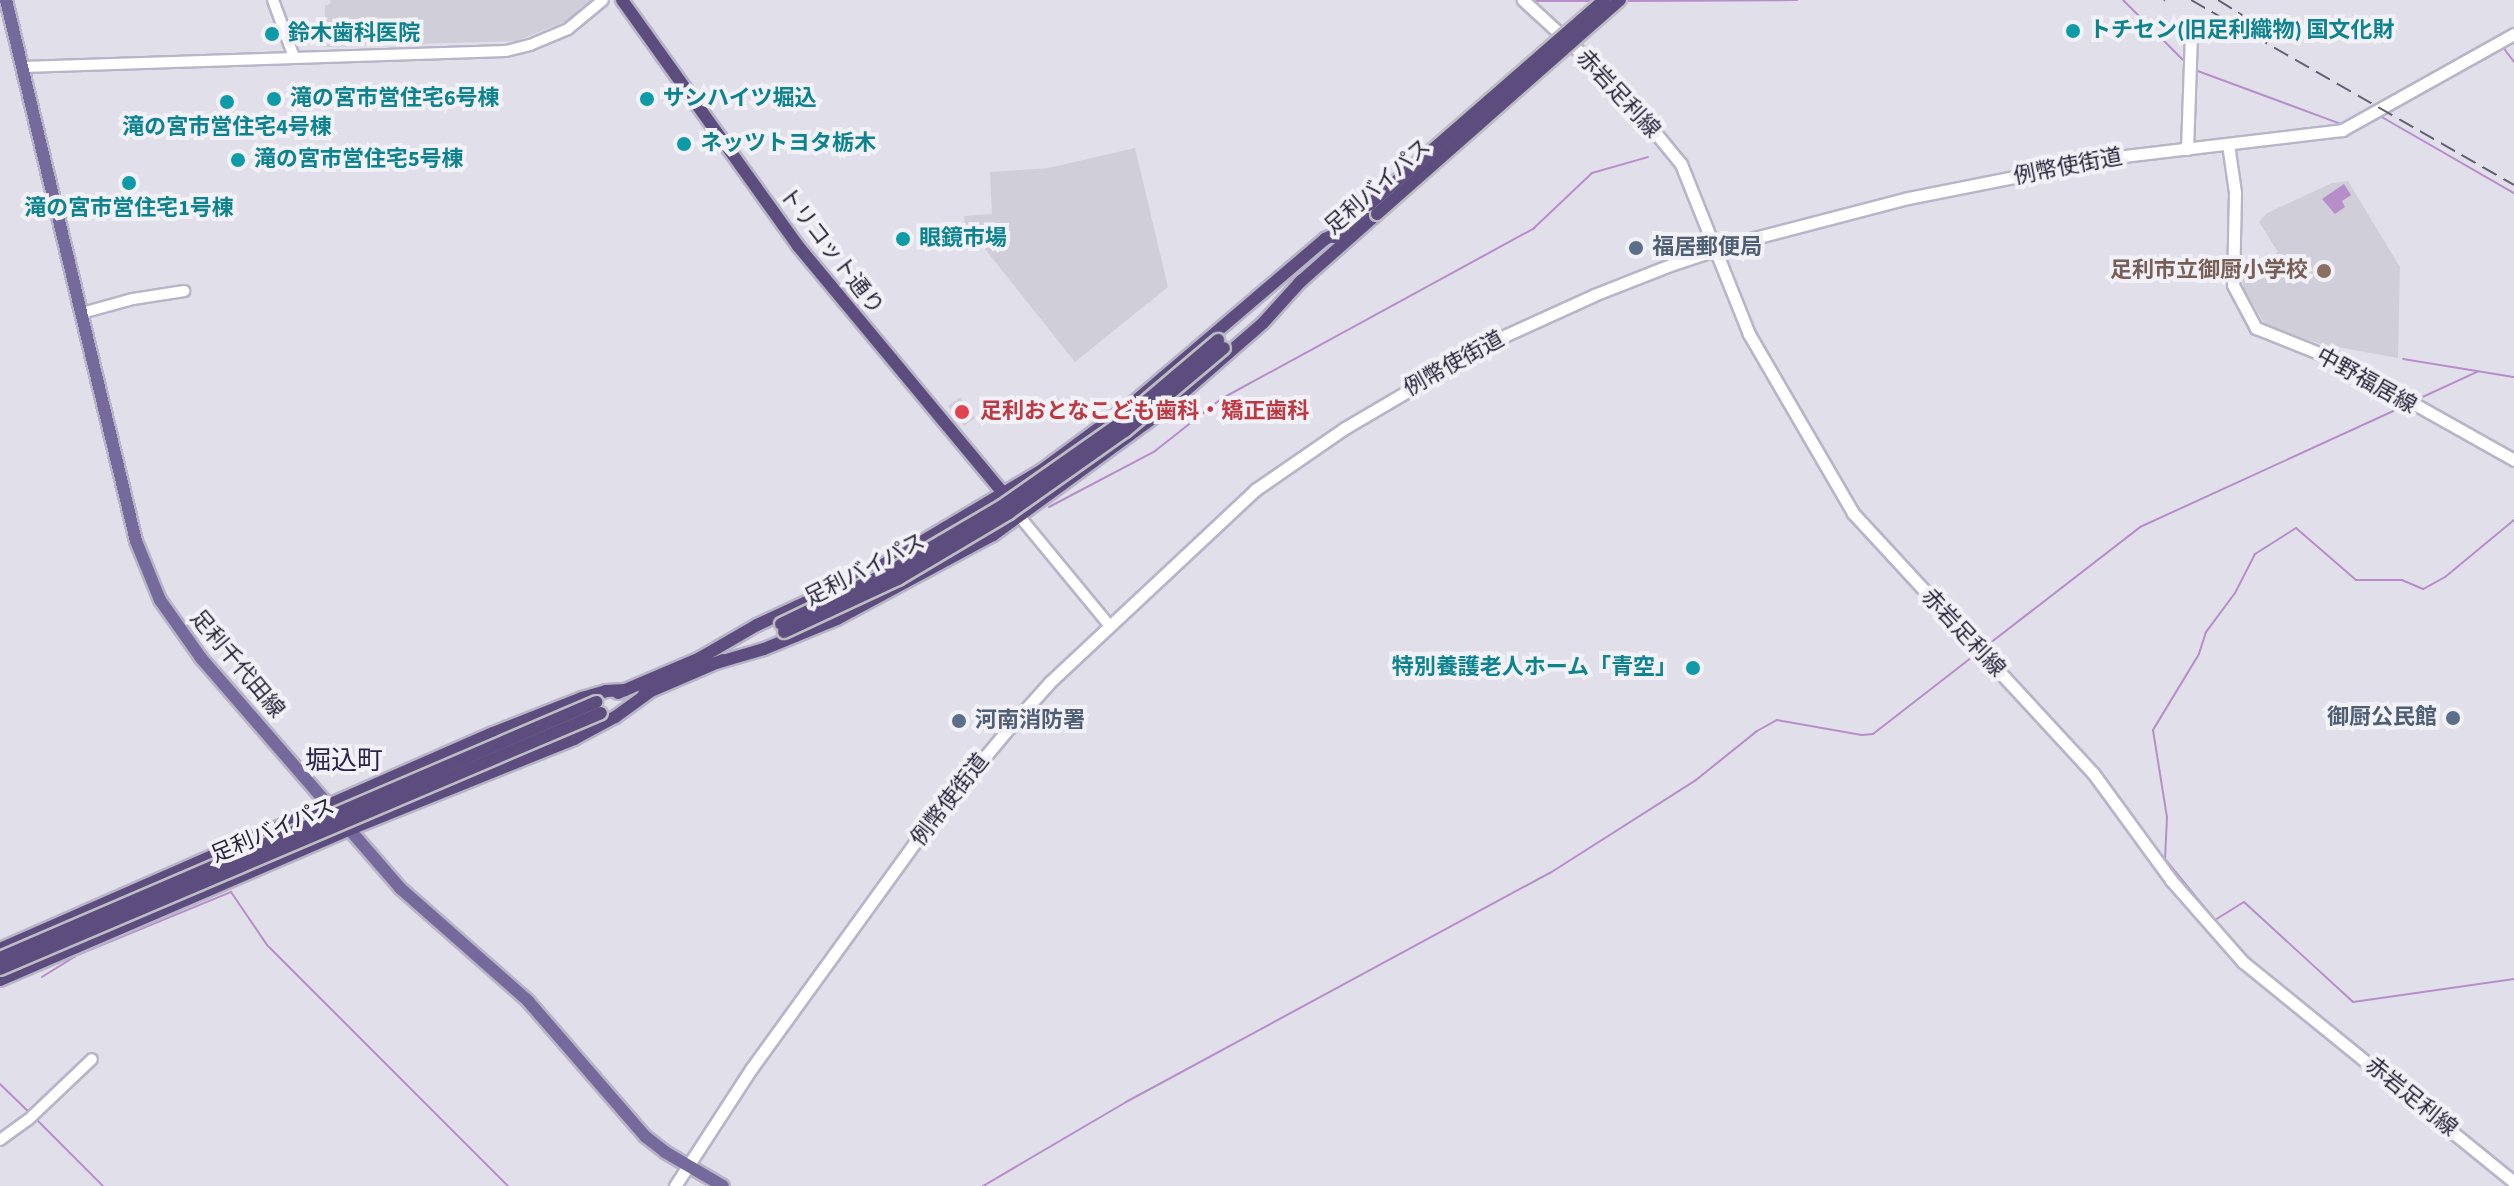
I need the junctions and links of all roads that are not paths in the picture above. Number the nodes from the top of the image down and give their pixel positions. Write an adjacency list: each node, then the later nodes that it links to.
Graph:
1 (6, 0): 11 (main road, 足利千代田線)
2 (273, 0): 10 (street)
3 (603, 0): 10 (street)
4 (622, 0): 22 (highway, トリコット通り)
5 (1523, 0): 16 (main road, 赤岩足利線)
6 (1604, 0): 14 (highway, 足利バイパス, bridge)
7 (1620, 0): 14 (highway, 足利バイパス, bridge)
8 (2191, 32): 13 (main road)
9 (2514, 34): 12 (main road, 例幣使街道)
10 (294, 57): 11 (street)
11 (23, 67): 19 (main road, 足利千代田線)
12 (2228, 144): 13 (main road, 例幣使街道); 21 (main road, 中野福居線)
13 (2187, 149): 16 (main road, 例幣使街道)
14 (1373, 210): 15 (highway, 足利バイパス); 17 (highway, 足利バイパス)
15 (1338, 233): 20 (highway, 足利バイパス); 22 (highway)
16 (1718, 249): 24 (main road, 例幣使街道); 40 (main road, 赤岩足利線)
17 (1302, 280): 20 (highway, 足利バイパス); 23 (highway)
18 (184, 291): 19 (street)
19 (82, 313): 31 (main road, 足利千代田線)
20 (1221, 344): 25 (highway, 足利バイパス, bridge)
21 (2514, 460)
22 (1004, 493): 23 (highway, トリコット通り); 26 (highway)
23 (1020, 517): 24 (street); 27 (highway)
24 (1109, 625): 39 (main road, 例幣使街道)
25 (783, 628): 26 (highway, 足利バイパス); 27 (highway, 足利バイパス)
26 (700, 658): 28 (highway, 足利バイパス)
27 (716, 663): 29 (highway, 足利バイパス)
28 (625, 690): 30 (highway, 足利バイパス); 31 (highway)
29 (651, 691): 30 (highway, 足利バイパス); 32 (highway)
30 (599, 707): 34 (highway, 足利バイパス, bridge); 35 (highway, 足利バイパス, bridge)
31 (330, 807): 32 (main road, 足利千代田線); 33 (highway)
32 (348, 830): 36 (highway); 39 (main road, 足利千代田線)
33 (0, 949)
34 (0, 958)
35 (0, 969)
36 (0, 980)
37 (92, 1059): 38 (street)
38 (0, 1140)
39 (687, 1166): 41 (main road, 例幣使街道); 42 (main road, 足利千代田線)
40 (2514, 1182)
41 (675, 1186)
42 (723, 1186)

